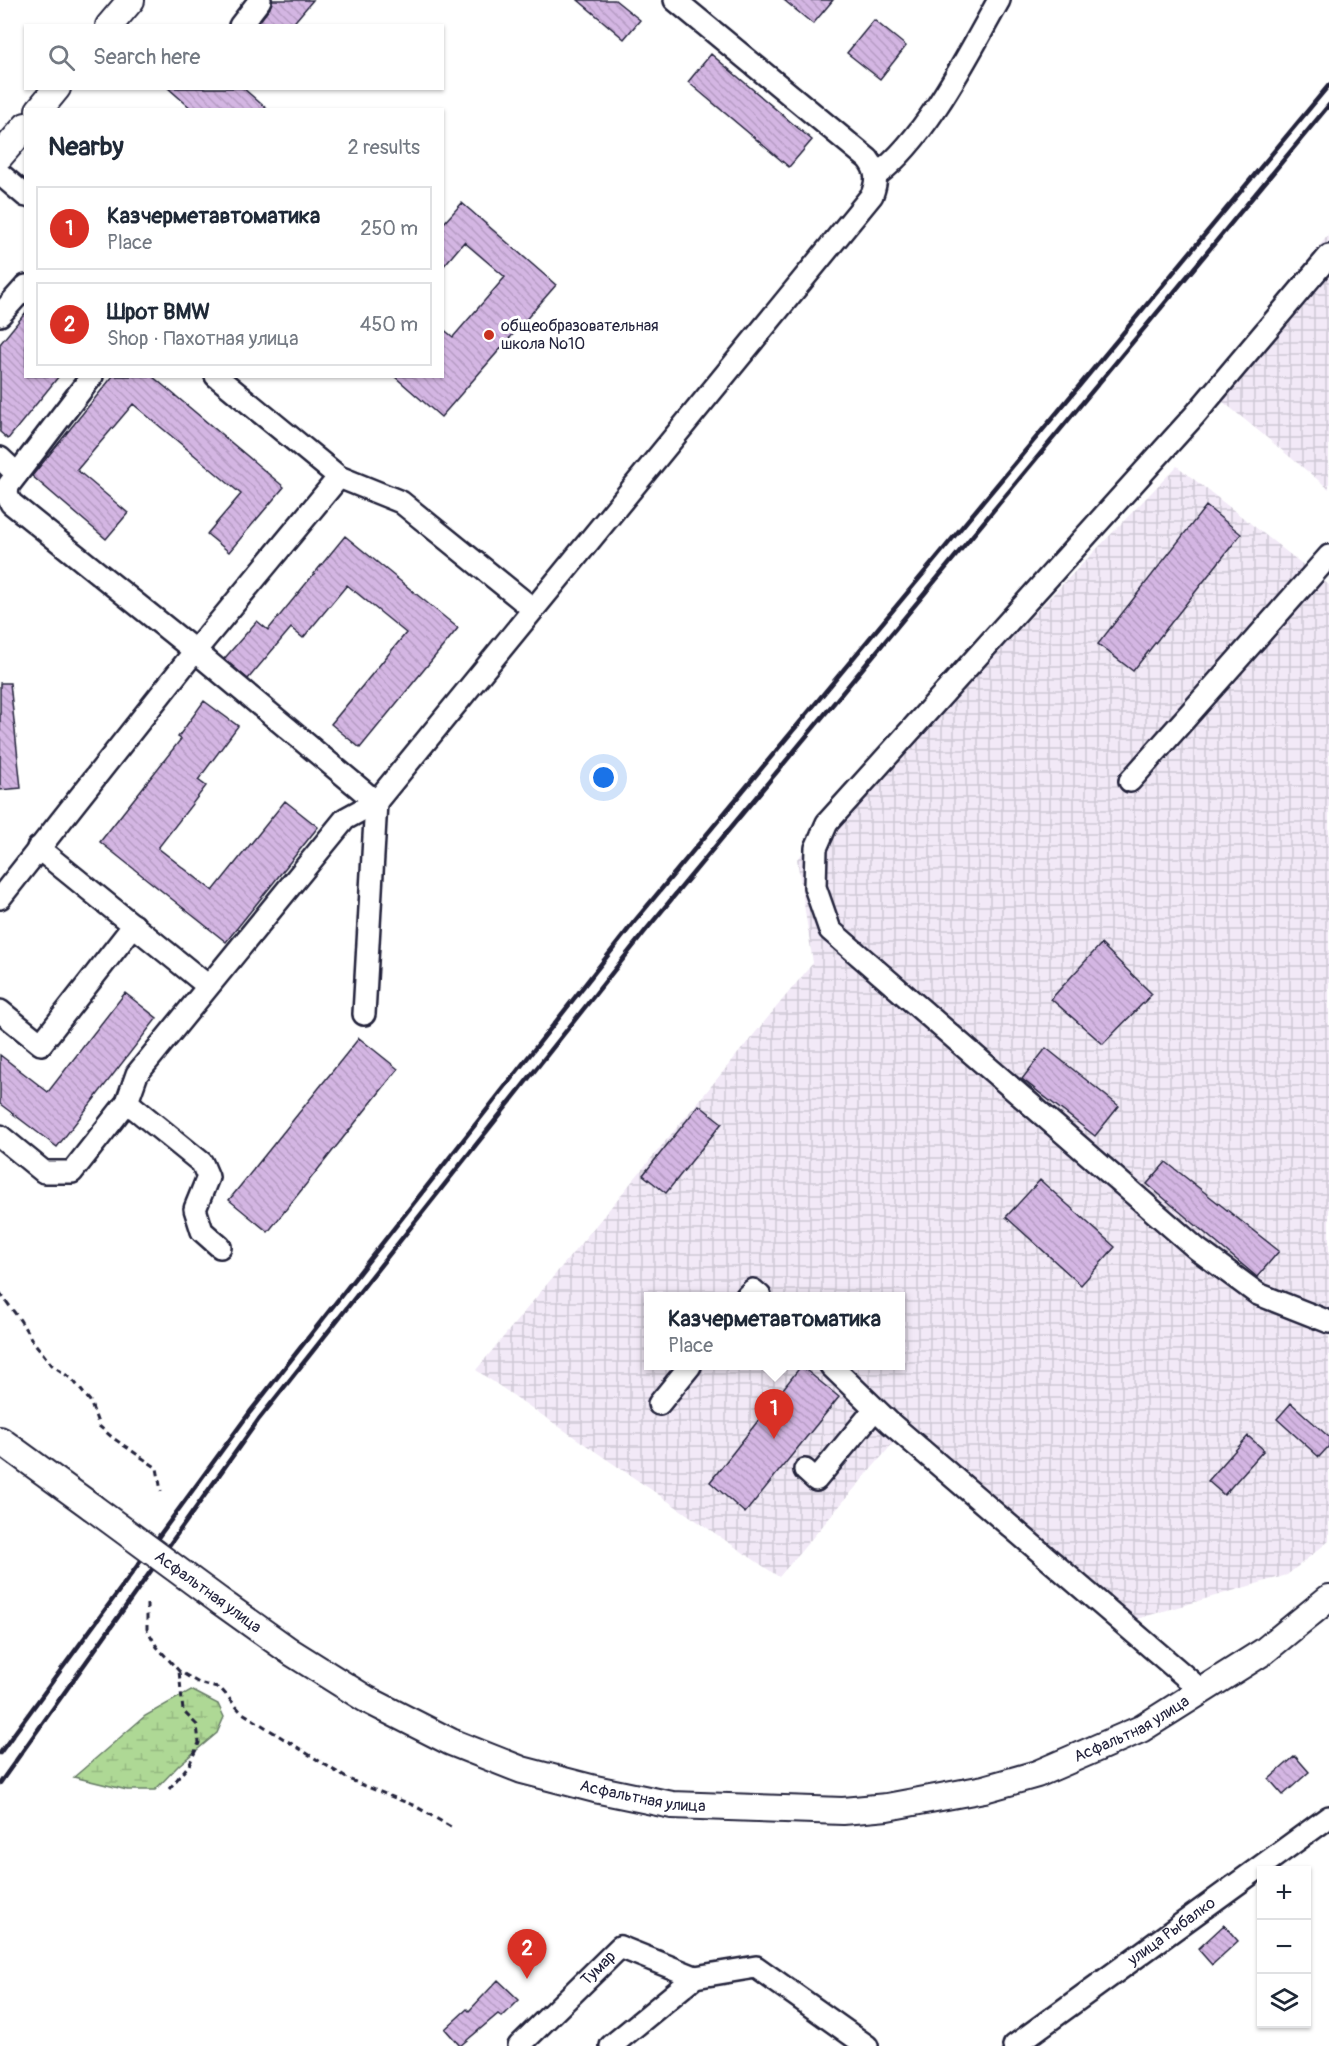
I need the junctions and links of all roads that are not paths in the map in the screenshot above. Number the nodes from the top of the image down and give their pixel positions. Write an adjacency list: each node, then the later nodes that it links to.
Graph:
1 (131, 0): 5 (main road)
2 (260, 0): 6 (street)
3 (999, 0): 12 (street)
4 (684, 3): 12 (street)
5 (111, 24)
6 (242, 24)
7 (55, 90): 8 (main road)
8 (41, 108)
9 (24, 128): 10 (main road)
10 (2, 149)
11 (0, 174): 13 (street)
12 (877, 175): 23 (street)
13 (24, 194)
14 (1329, 256): 36 (street)
15 (24, 288): 16 (street)
16 (0, 315)
17 (90, 378): 20 (street)
18 (218, 378): 21 (street)
19 (0, 459): 20 (street)
20 (17, 474): 24 (street)
21 (339, 477): 23 (street); 24 (street)
22 (1329, 556): 25 (street)
23 (533, 609): 26 (street)
24 (195, 651): 26 (street); 27 (street)
25 (1130, 781)
26 (376, 802): 30 (street); 32 (street)
27 (38, 848): 28 (street); 29 (street)
28 (0, 898)
29 (134, 925): 30 (street); 31 (street)
30 (208, 986): 33 (street)
31 (0, 1011)
32 (364, 1014)
33 (127, 1102): 34 (street); 35 (street)
34 (0, 1136)
35 (220, 1247)
36 (1329, 1322)
37 (686, 1370): 39 (street)
38 (836, 1370): 40 (street)
39 (658, 1404)
40 (875, 1409): 42 (street); 44 (street)
41 (0, 1440): 44 (main road, Асфальтная улица, bridge)
42 (805, 1470)
43 (1329, 1598): 44 (main road, Асфальтная улица)
44 (1202, 1691)
45 (1329, 1817): 50 (street, улица Рыбалко)
46 (696, 1977): 47 (street, Тумар); 48 (street); 49 (street)
47 (519, 2046)
48 (611, 2046)
49 (867, 2046)
50 (1014, 2046)

